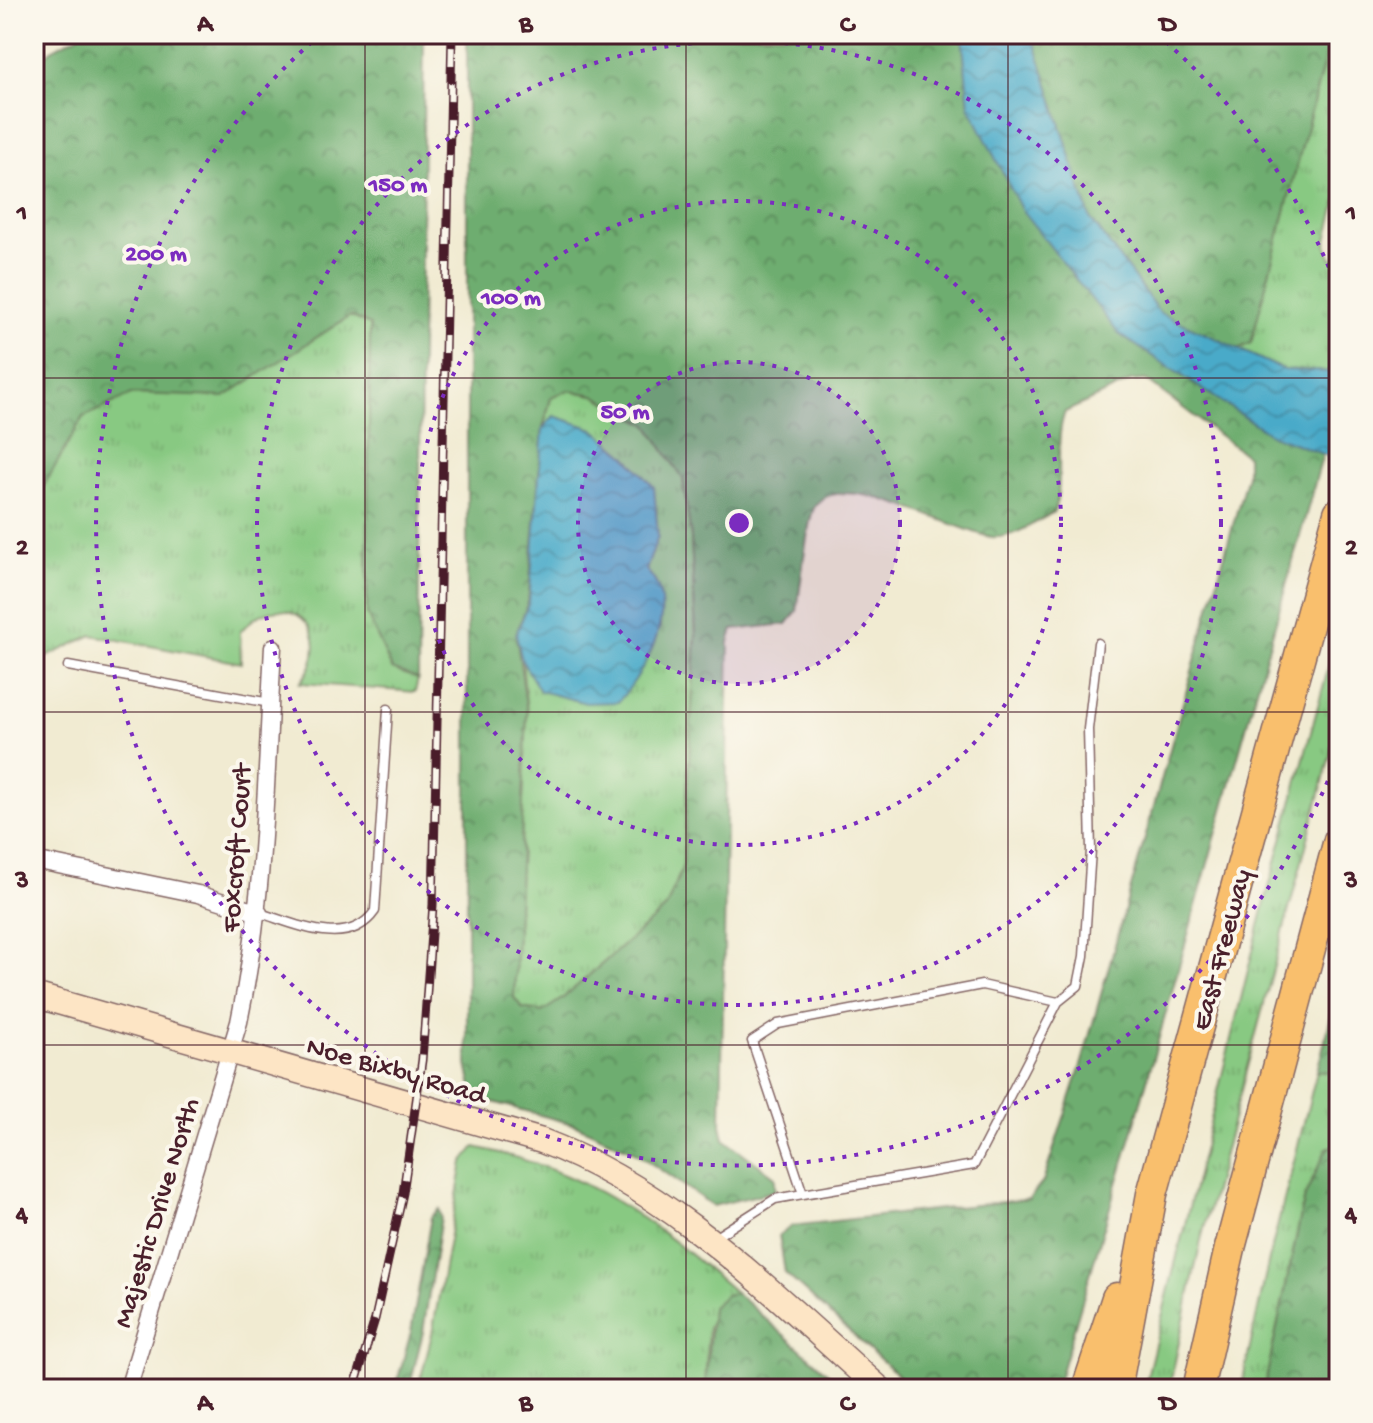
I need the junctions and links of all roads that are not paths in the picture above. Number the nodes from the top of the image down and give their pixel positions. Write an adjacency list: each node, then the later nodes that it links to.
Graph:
1 (1339, 513): 14 (highway, East Freeway)
2 (1098, 643): 11 (lane)
3 (273, 647): 5 (street, Foxcroft Court)
4 (68, 666): 5 (lane)
5 (270, 703): 9 (street, Foxcroft Court)
6 (388, 709): 9 (lane)
7 (1339, 840): 20 (highway)
8 (34, 860): 9 (street)
9 (259, 913): 12 (street, Foxcroft Court)
10 (34, 995): 12 (street, Noe Bixby Road)
11 (1058, 1002): 13 (lane); 13 (lane)
12 (229, 1050): 15 (street, Noe Bixby Road); 16 (street, Majestic Drive North)
13 (803, 1194): 15 (lane)
14 (1152, 1194): 18 (highway); 19 (highway, East Freeway)
15 (715, 1244): 17 (street, Noe Bixby Road)
16 (128, 1389)
17 (880, 1389)
18 (1087, 1389)
19 (1116, 1389)
20 (1198, 1389)

